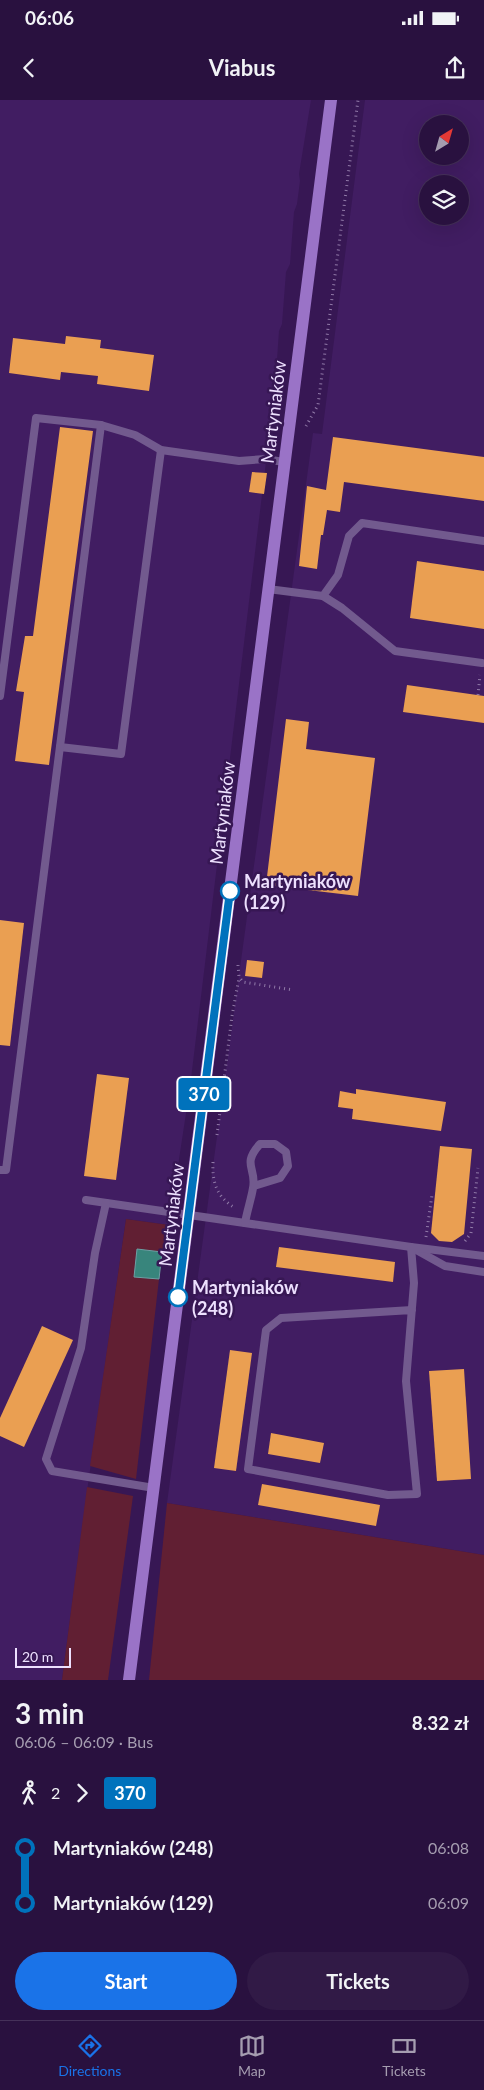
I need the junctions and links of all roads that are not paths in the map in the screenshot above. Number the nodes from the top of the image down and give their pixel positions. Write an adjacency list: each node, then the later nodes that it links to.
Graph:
1 (331, 100): 4 (main road, Martyniaków)
2 (101, 425): 3 (lane); 9 (lane); 10 (lane)
3 (161, 450): 4 (lane); 10 (lane)
4 (284, 462): 6 (main road, Martyniaków)
5 (484, 541): 7 (lane)
6 (268, 589): 7 (lane); 15 (main road, Martyniaków)
7 (323, 596): 8 (lane)
8 (482, 663)
9 (0, 696)
10 (60, 748): 11 (lane)
11 (0, 1170)
12 (254, 1186): 12 (lane); 16 (lane)
13 (86, 1200): 14 (lane)
14 (106, 1203): 15 (lane); 21 (lane)
15 (188, 1215): 16 (lane); 21 (main road, Martyniaków)
16 (245, 1223): 17 (lane)
17 (411, 1247): 18 (lane); 19 (lane); 20 (lane)
18 (484, 1256)
19 (484, 1272)
20 (412, 1310): 20 (lane)
21 (154, 1488): 22 (main road, Martyniaków)
22 (129, 1680)

